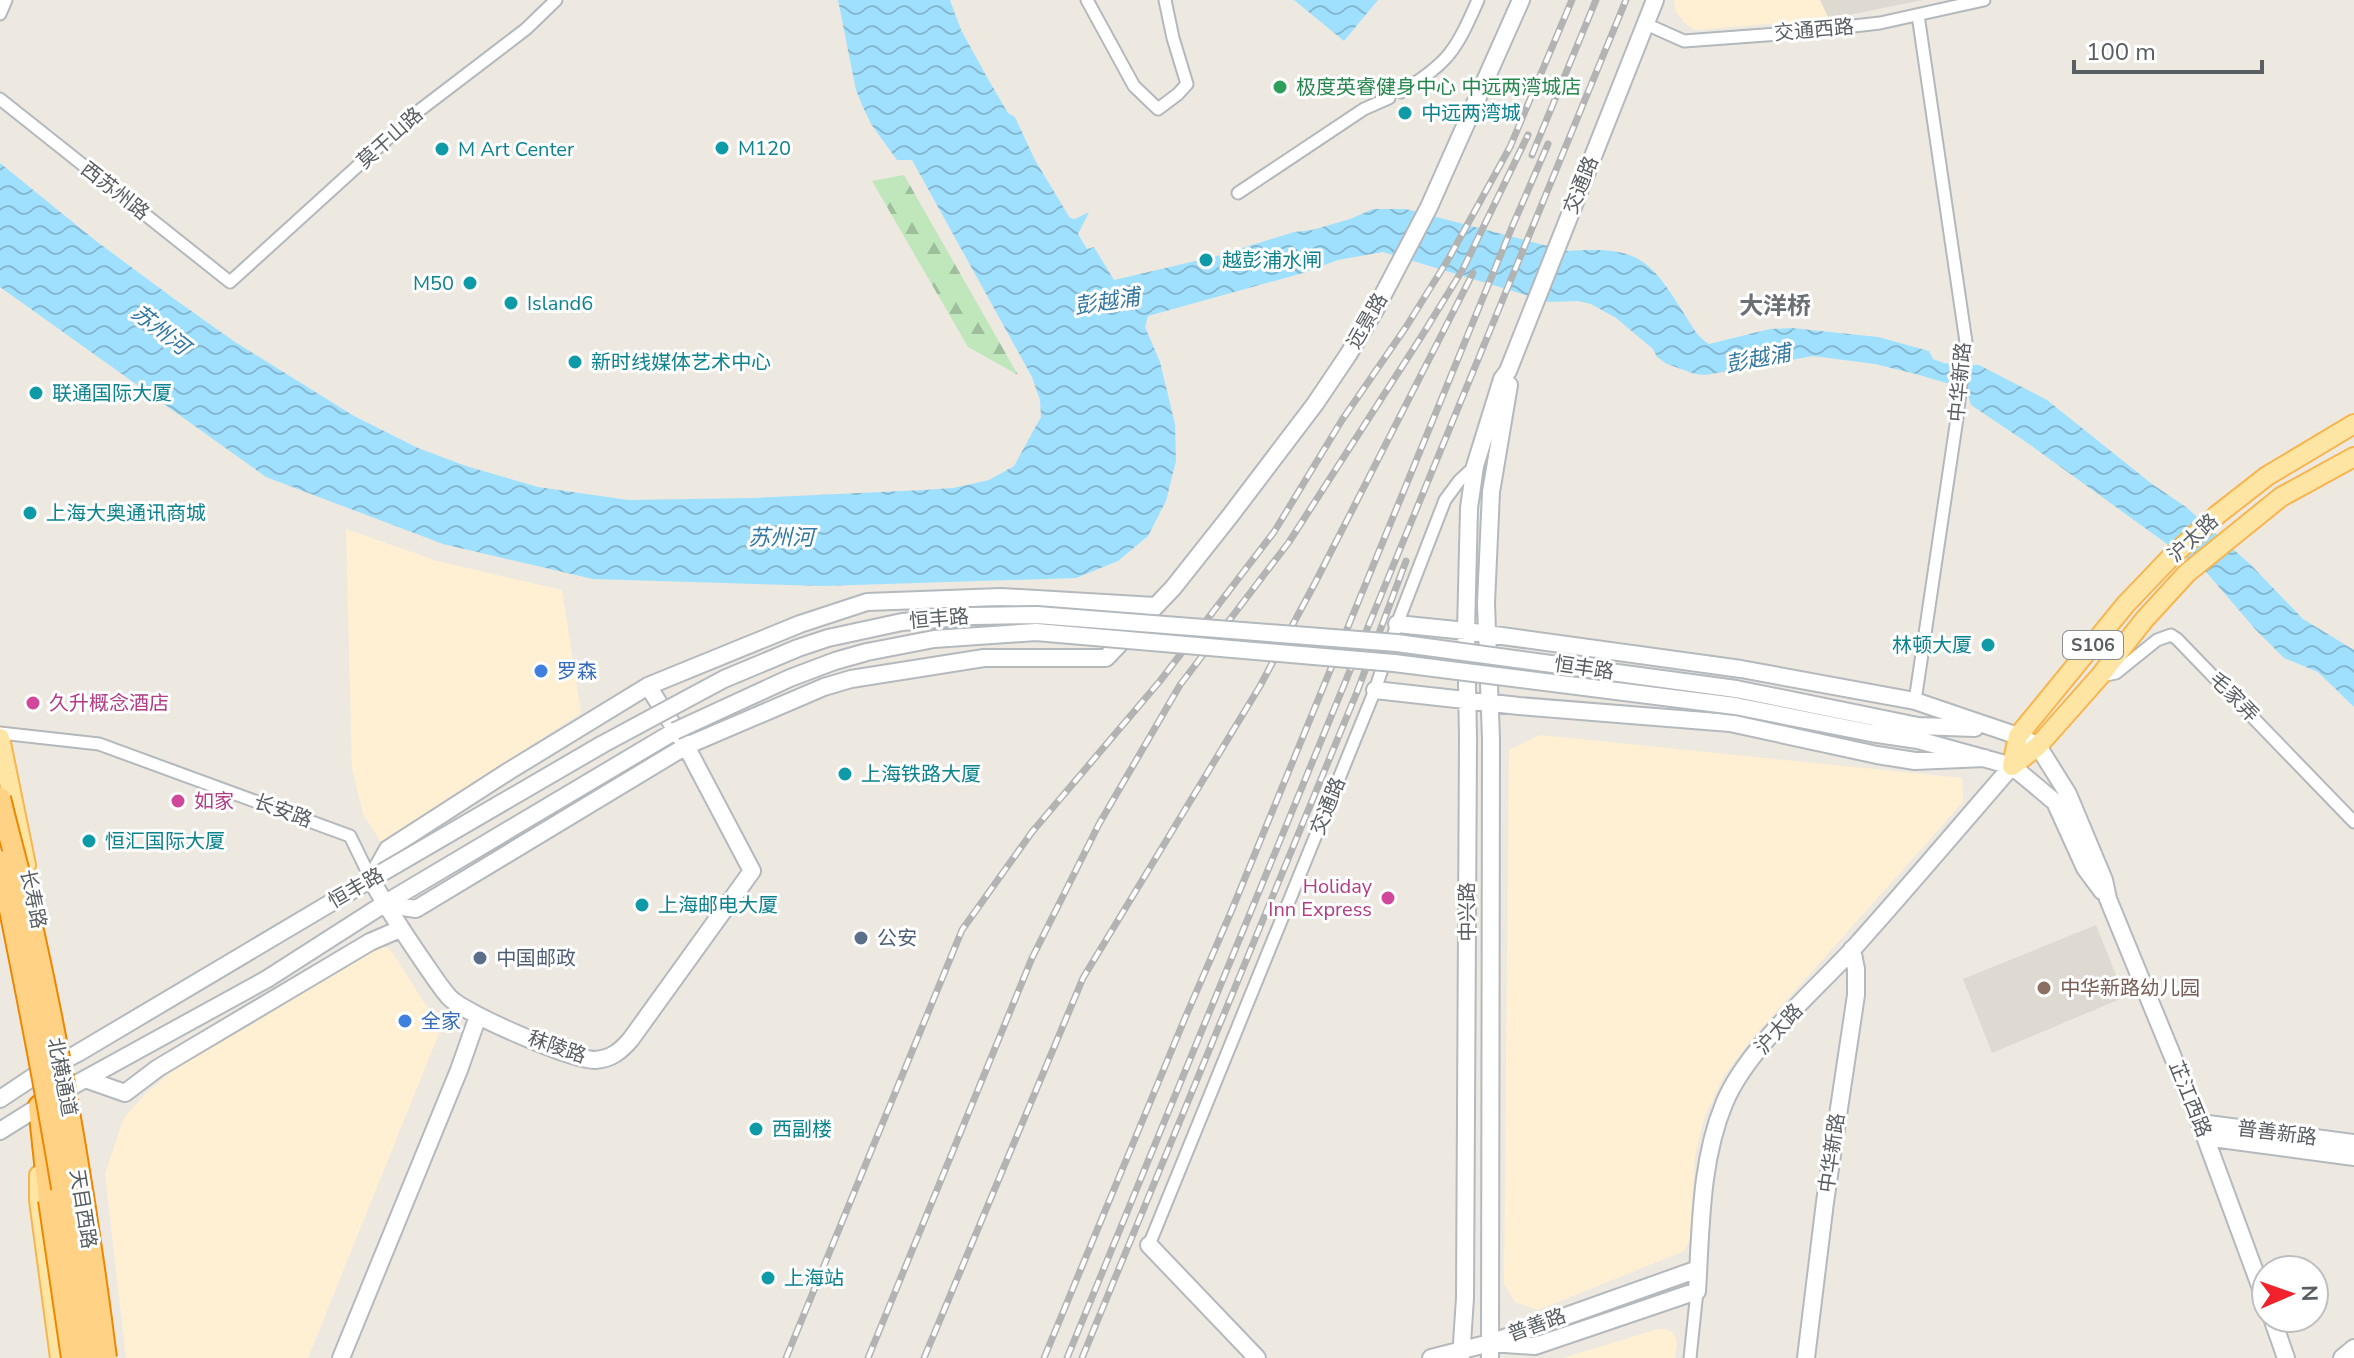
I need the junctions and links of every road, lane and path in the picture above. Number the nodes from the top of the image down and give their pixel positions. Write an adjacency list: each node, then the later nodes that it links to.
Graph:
1 (6, 0): 9 (street)
2 (556, 0): 16 (street, 莫干山路)
3 (1087, 0): 4 (street)
4 (1165, 0)
5 (1478, 0): 12 (street)
6 (1521, 0): 22 (main road, 远景路)
7 (1655, 0): 11 (main road, 交通路)
8 (1984, 0): 10 (street, 交通西路)
9 (0, 14)
10 (1918, 15): 11 (street, 交通西路); 31 (street, 中华新路)
11 (1646, 24): 17 (main road, 交通路)
12 (1401, 92)
13 (1389, 98): 15 (street)
14 (0, 99): 16 (street, 西苏州路)
15 (1238, 193)
16 (230, 282)
17 (1508, 371): 20 (main road, 交通路); 21 (main road, 交通路)
18 (2354, 424): 35 (main road, 沪太路 / S106)
19 (2354, 457): 26 (main road, 沪太路 / S106)
20 (1475, 466): 23 (street, 交通路); 24 (main road, 中兴路)
21 (1494, 467): 25 (main road, 中兴路)
22 (1155, 606): 27 (main road); 36 (main road, 远景路)
23 (1397, 624): 24 (main road, 恒丰路); 28 (street, 交通路)
24 (1466, 631): 25 (main road, 恒丰路); 30 (main road, 中兴路)
25 (1487, 634): 31 (main road, 恒丰路); 32 (main road, 中兴路)
26 (2100, 676): 37 (main road, 沪太路 / S106); 41 (street, 毛家弄)
27 (648, 686): 36 (main road, 秣陵路); 43 (main road)
28 (1375, 690): 30 (main road, 恒丰路); 62 (street, 交通路)
29 (1735, 697): 33 (main road, 恒丰路); 38 (main road, 恒丰路); 43 (main road, 恒丰路, bridge); 46 (main road, 恒丰路, bridge)
30 (1468, 699): 32 (main road, 恒丰路); 69 (main road, 中兴路)
31 (1915, 701): 33 (main road, 恒丰路)
32 (1490, 702): 38 (main road, 恒丰路); 68 (main road, 中兴路)
33 (1992, 728): 35 (main road, 恒丰路)
34 (0, 736): 43 (street, 长安路); 52 (main road, 长寿路)
35 (2018, 736): 37 (main road, 恒丰路); 39 (main road, 沪太路 / S106)
36 (686, 746): 46 (main road, 远景路); 51 (main road, 秣陵路)
37 (2038, 746): 39 (main road, 沪太路 / S106); 45 (main road, 芷江西路)
38 (1985, 758): 39 (main road, 恒丰路)
39 (2012, 766): 45 (main road, 芷江西路); 48 (main road, 沪太路)
40 (0, 798): 73 (highway, 北横通道, bridge)
41 (2354, 822)
42 (0, 861): 72 (highway, 北横通道, bridge)
43 (371, 879): 46 (main road, 长安路); 52 (main road, 恒丰路)
44 (0, 896): 53 (main road, 长寿路)
45 (2108, 899): 58 (main road, 芷江西路)
46 (384, 904): 47 (main road, 长安路); 49 (main road, 恒丰路)
47 (400, 929): 50 (main road); 51 (main road, 长安路)
48 (1852, 949): 64 (main road, 沪太路); 78 (main road, 中华新路)
49 (297, 959): 50 (main road); 54 (main road, 恒丰路)
50 (311, 978): 54 (main road)
51 (478, 1016): 74 (main road)
52 (63, 1060): 53 (main road, 恒丰路); 55 (main road, 天目西路)
53 (36, 1075): 56 (main road, 恒丰路); 57 (main road, 天目西路)
54 (85, 1079): 55 (main road, 恒丰路)
55 (67, 1089): 57 (main road, 恒丰路); 73 (main road, 天目西路)
56 (0, 1099)
57 (39, 1106): 59 (main road, 恒丰路); 70 (main road, 天目西路); 71 (highway, bridge); 71 (main road)
58 (2202, 1130): 60 (main road, 普善新路); 61 (main road, 普善新路); 63 (main road, 芷江西路)
59 (0, 1131)
60 (2354, 1143)
61 (2354, 1157)
62 (1149, 1245): 75 (main road)
63 (2250, 1259)
64 (1698, 1269): 65 (main road, 沪太路); 68 (main road, 普善路)
65 (1697, 1291): 68 (main road, 普善路); 77 (street, 沪太路)
66 (2278, 1334): 79 (main road)
67 (2354, 1348): 80 (main road)
68 (1490, 1350): 69 (main road)
69 (1459, 1355): 76 (main road)
70 (60, 1358)
71 (74, 1358)
72 (87, 1358)
73 (106, 1358)
74 (341, 1358)
75 (1257, 1358)
76 (1431, 1358)
77 (1690, 1358)
78 (1806, 1358)
79 (2286, 1358)
80 (2342, 1358)

